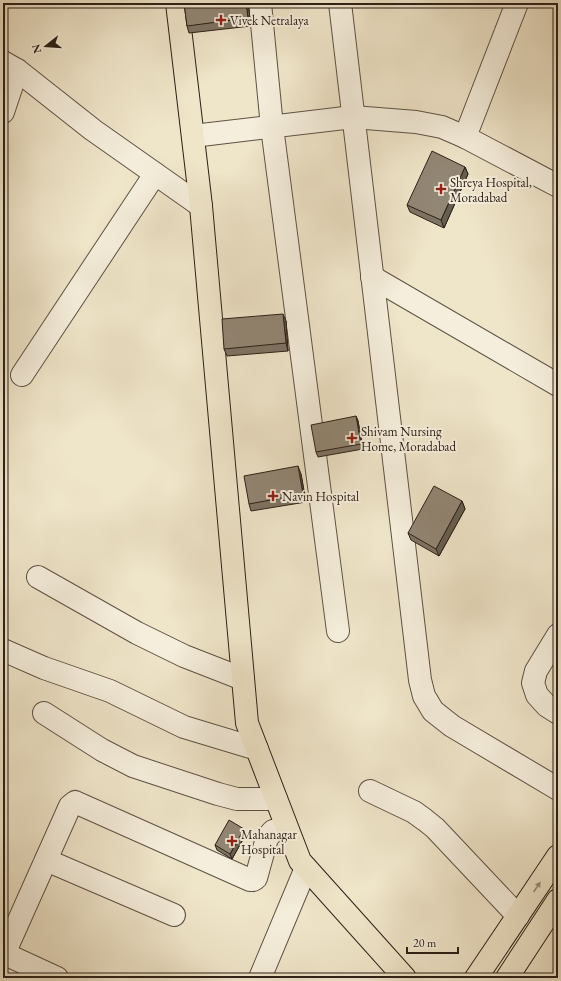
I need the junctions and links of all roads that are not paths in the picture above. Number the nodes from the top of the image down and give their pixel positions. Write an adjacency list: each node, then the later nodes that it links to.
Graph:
1 (177, 3): 9 (main road)
2 (260, 3): 8 (street)
3 (340, 3): 7 (street)
4 (516, 3): 10 (street)
5 (10, 66): 6 (street); 11 (street)
6 (3, 112)
7 (354, 117): 8 (street); 10 (street); 14 (street)
8 (272, 127): 9 (street); 18 (street)
9 (193, 136): 13 (main road)
10 (465, 138): 12 (street)
11 (155, 174): 13 (street); 15 (street)
12 (558, 186)
13 (201, 206): 21 (main road)
14 (372, 277): 16 (street); 25 (street)
15 (22, 375)
16 (558, 385)
17 (38, 577): 21 (street)
18 (338, 631)
19 (558, 635): 23 (street)
20 (3, 650): 24 (street)
21 (243, 679): 24 (main road)
22 (44, 713): 27 (street)
23 (558, 713)
24 (257, 749): 27 (main road)
25 (558, 789)
26 (370, 791): 34 (street)
27 (276, 799): 28 (main road)
28 (286, 827): 30 (street); 31 (main road)
29 (558, 856): 34 (main road, one-way to 29)
30 (46, 860): 33 (street); 35 (street)
31 (306, 868): 37 (street); 38 (main road)
32 (558, 900): 40 (main road)
33 (174, 915)
34 (518, 916): 39 (main road)
35 (4, 955): 36 (street)
36 (57, 978)
37 (260, 978)
38 (405, 978)
39 (476, 978)
40 (507, 978)

